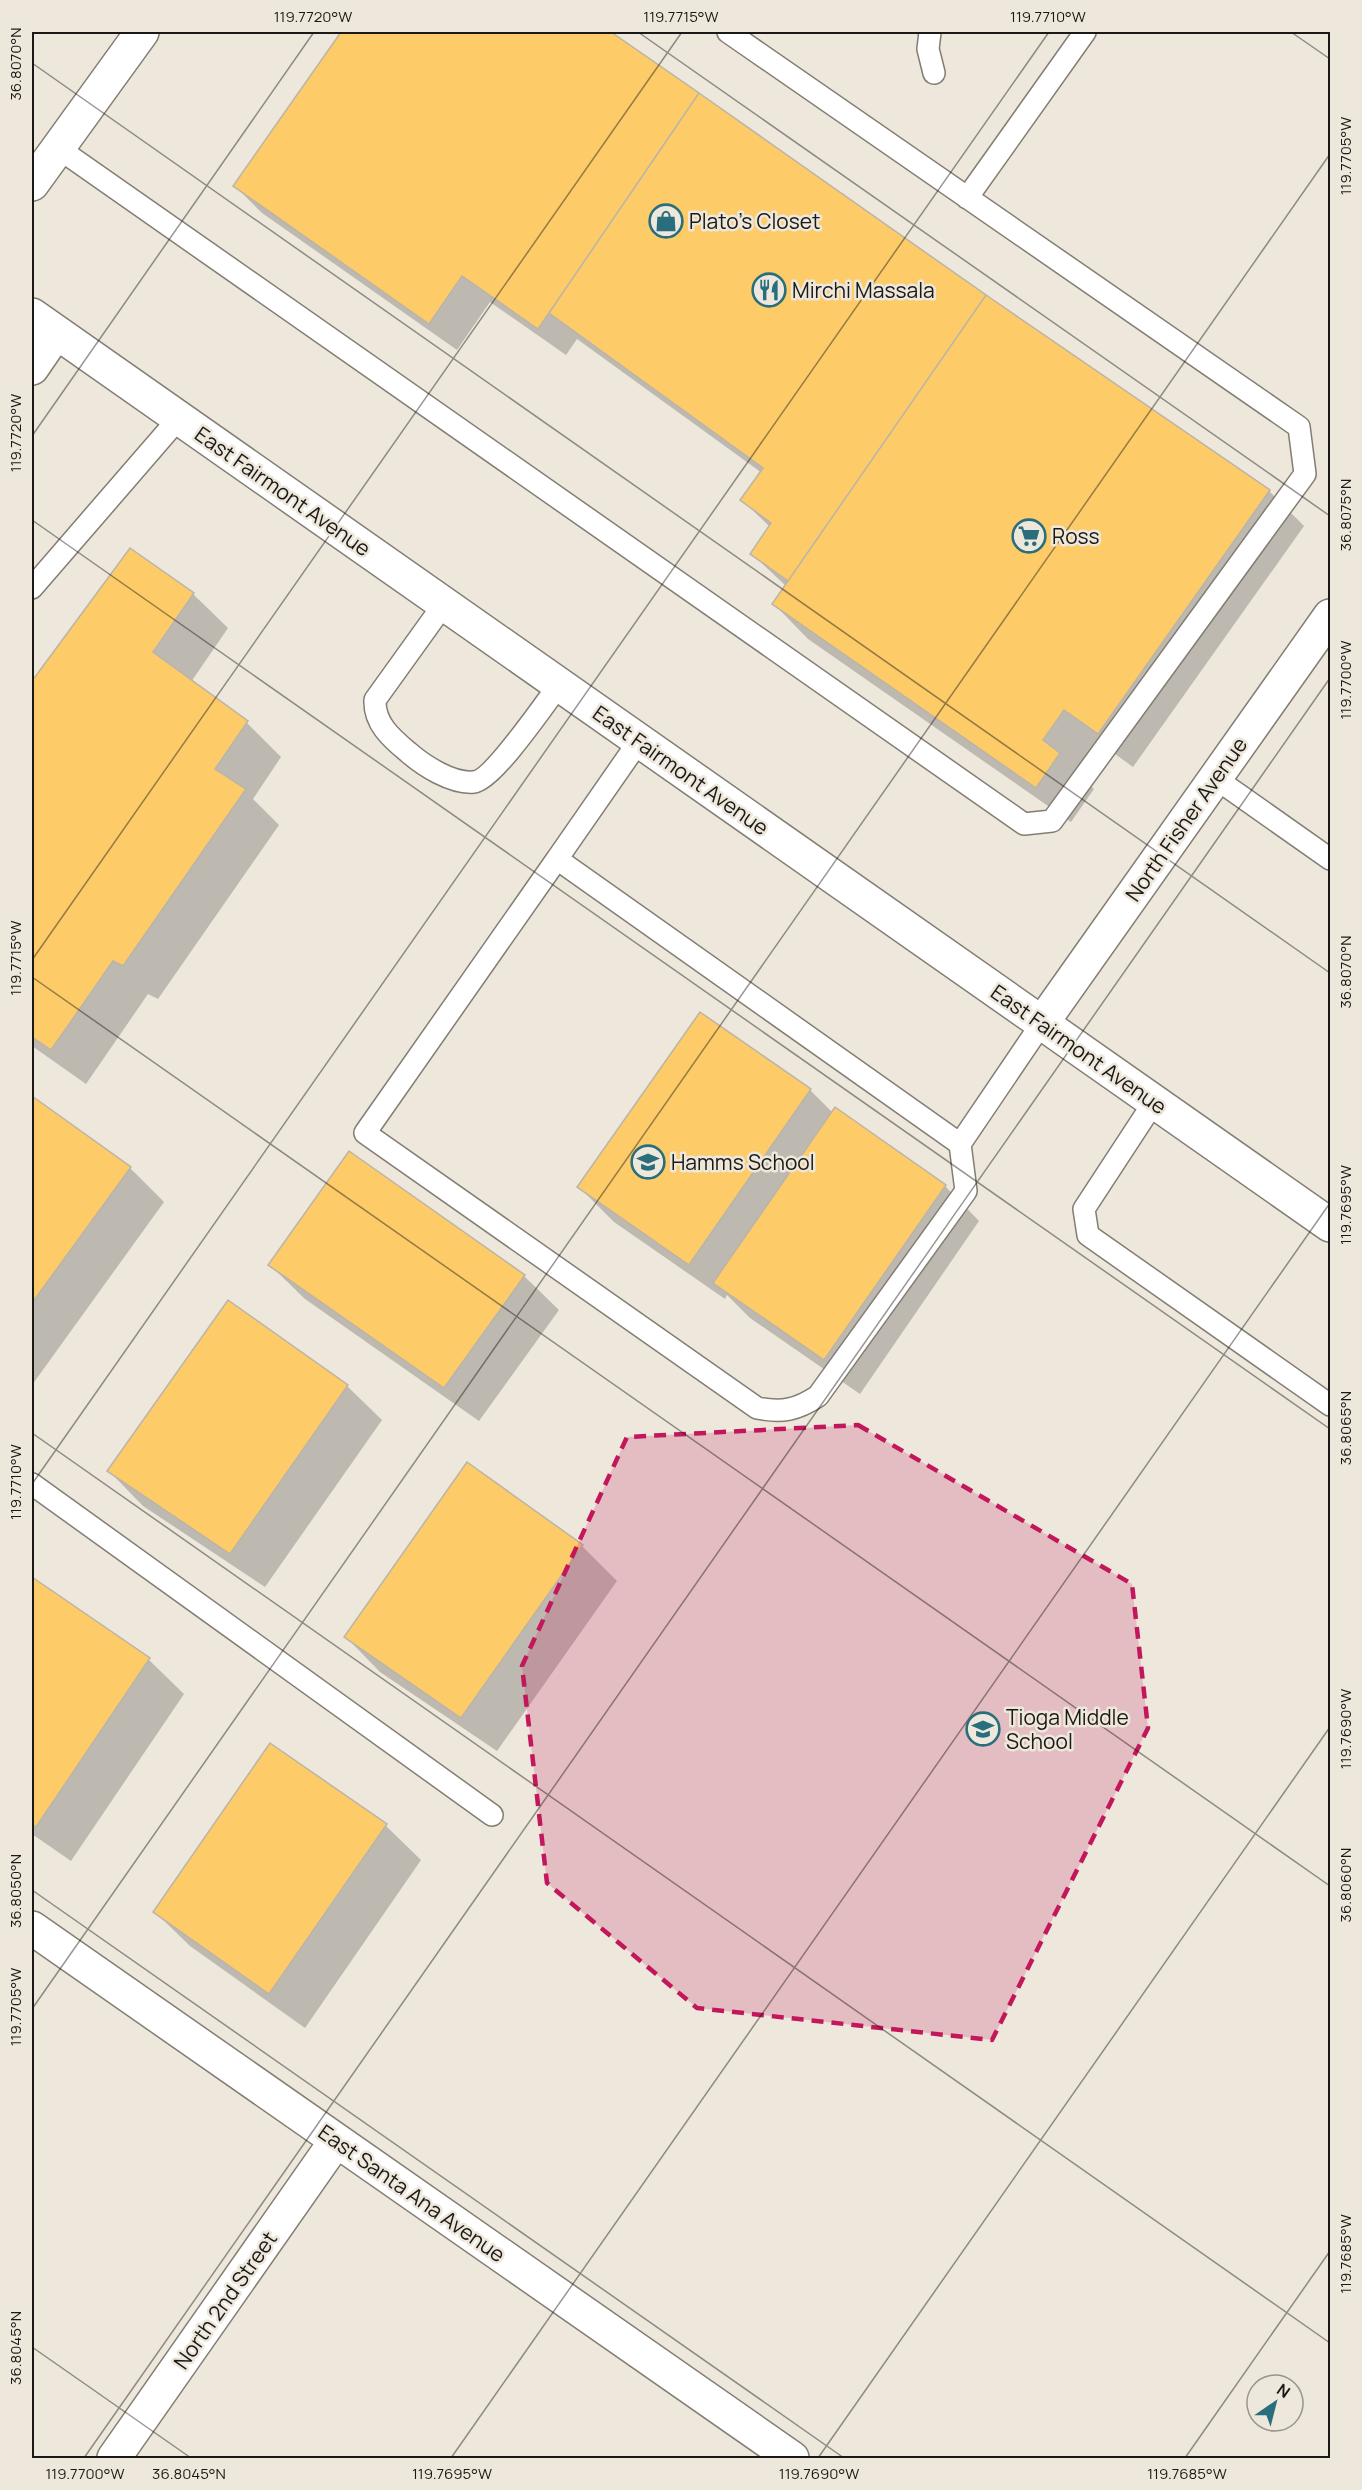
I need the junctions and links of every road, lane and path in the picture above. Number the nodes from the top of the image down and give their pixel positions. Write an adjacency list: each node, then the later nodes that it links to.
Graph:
1 (142, 32): 6 (street)
2 (728, 32): 8 (lane)
3 (930, 32): 5 (lane)
4 (1085, 32): 8 (lane)
5 (934, 73)
6 (58, 148): 7 (street); 8 (lane)
7 (32, 184)
8 (967, 198)
9 (44, 324): 10 (street); 11 (street, East Fairmont Avenue)
10 (32, 368)
11 (179, 418): 12 (lane); 13 (street, East Fairmont Avenue)
12 (32, 588)
13 (444, 604): 15 (street, East Fairmont Avenue); 15 (lane)
14 (1330, 616): 17 (street, North Fisher Avenue)
15 (559, 685): 16 (street, East Fairmont Avenue)
16 (639, 741): 18 (lane); 20 (street, East Fairmont Avenue)
17 (1215, 778): 19 (lane); 20 (street, North Fisher Avenue)
18 (557, 859): 22 (lane); 22 (lane)
19 (1330, 859)
20 (1042, 1023): 21 (street, East Fairmont Avenue); 22 (lane)
21 (1154, 1102): 23 (street, East Fairmont Avenue); 24 (lane)
22 (960, 1144)
23 (1330, 1225)
24 (1330, 1405)
25 (32, 1484): 26 (lane)
26 (492, 1815)
27 (32, 1928): 28 (street, East Santa Ana Avenue)
28 (336, 2141): 29 (street, North 2nd Street); 30 (street, East Santa Ana Avenue)
29 (114, 2458)
30 (792, 2458)

